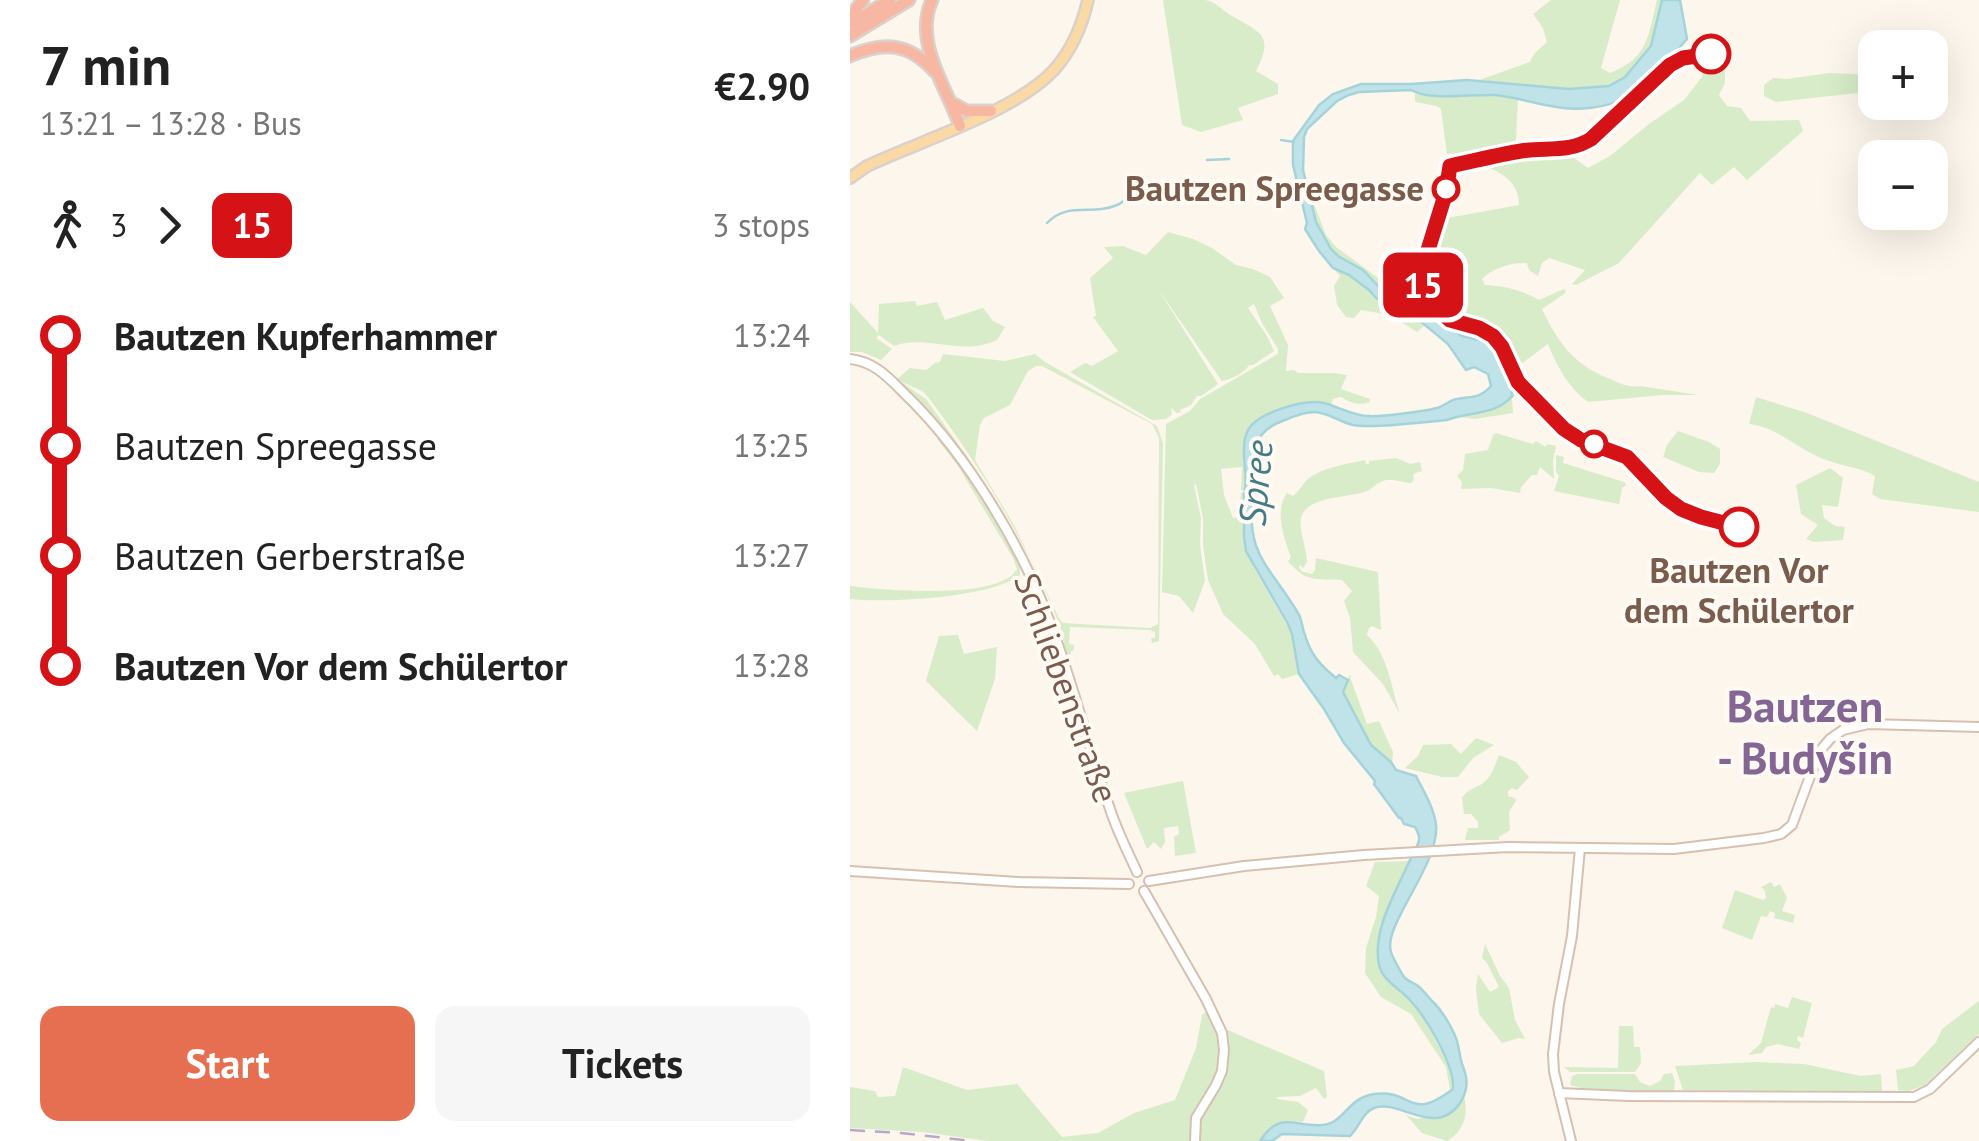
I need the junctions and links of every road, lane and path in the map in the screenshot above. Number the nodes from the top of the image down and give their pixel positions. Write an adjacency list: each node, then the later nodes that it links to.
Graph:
1 (863, 0): 6 (highway)
2 (890, 0): 7 (highway)
3 (909, 0): 8 (highway)
4 (932, 0): 10 (highway)
5 (1088, 0): 12 (main road)
6 (850, 16)
7 (850, 24)
8 (850, 36)
9 (850, 56): 10 (highway)
10 (940, 80): 11 (highway)
11 (952, 103): 12 (highway); 13 (highway)
12 (991, 111): 13 (main road)
13 (960, 126): 14 (main road)
14 (850, 178)
15 (850, 362): 19 (main road, Schliebenstraße)
16 (1979, 727): 17 (main road)
17 (1580, 848): 20 (main road); 24 (main road)
18 (850, 872): 21 (main road)
19 (1138, 872): 20 (main road); 21 (main road)
20 (1150, 881): 22 (main road)
21 (1129, 884): 22 (main road)
22 (1144, 892): 25 (main road)
23 (1979, 1042): 24 (main road)
24 (1560, 1096): 26 (main road)
25 (1194, 1141)
26 (1571, 1141)

